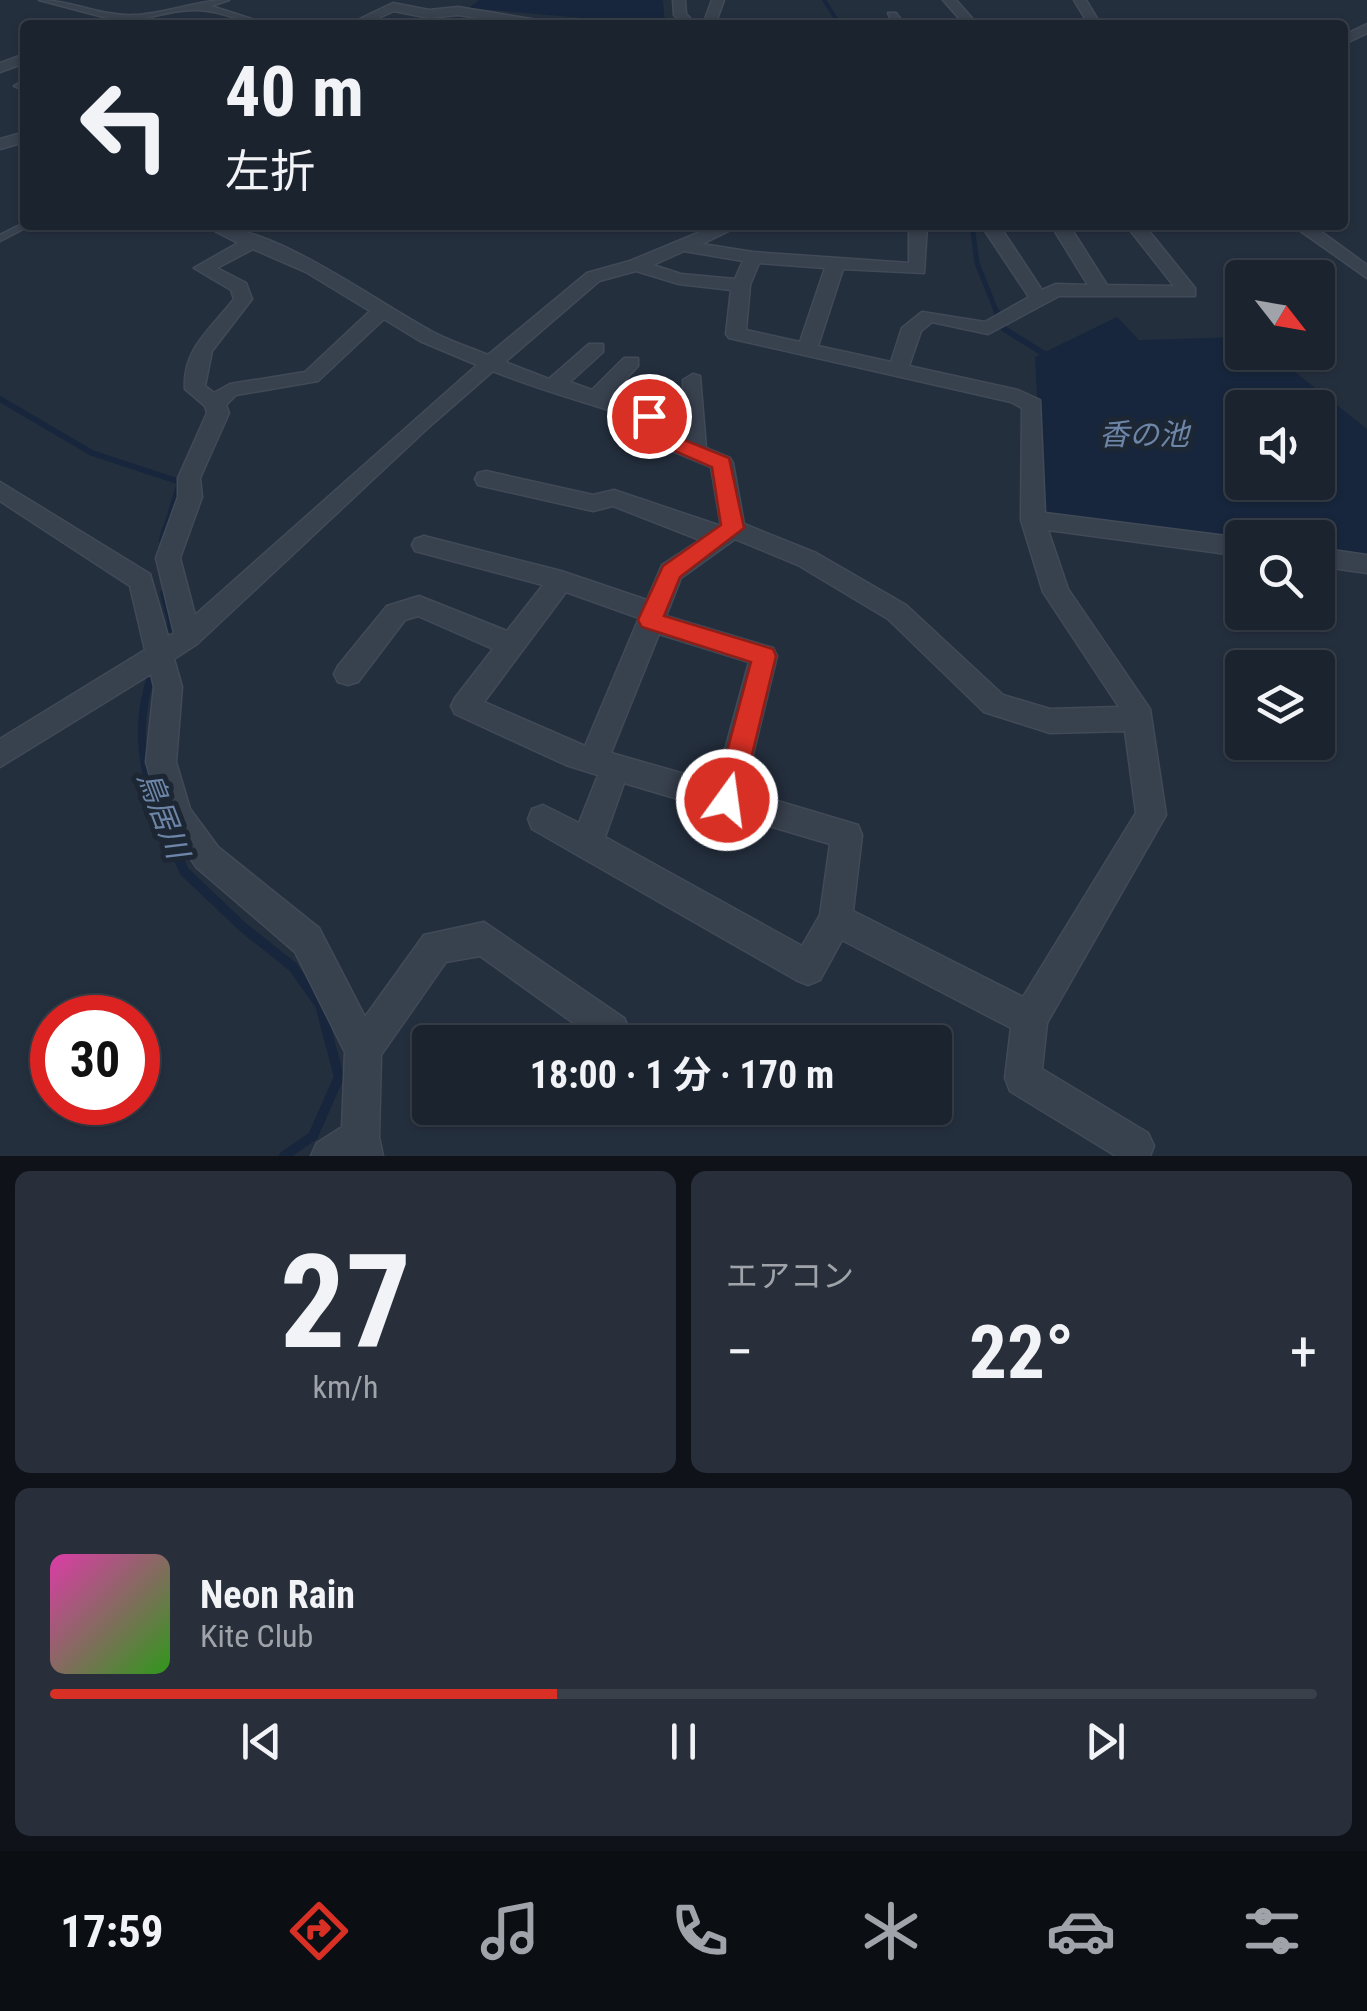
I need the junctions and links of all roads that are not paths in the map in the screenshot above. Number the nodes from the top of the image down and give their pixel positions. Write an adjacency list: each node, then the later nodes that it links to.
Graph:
1 (46, 0): 5 (street)
2 (223, 0): 4 (street)
3 (949, 0): 10 (street)
4 (200, 8): 5 (street); 7 (street)
5 (129, 19): 6 (street)
6 (125, 20)
7 (246, 20)
8 (364, 20): 9 (street)
9 (512, 20)
10 (967, 20)
11 (224, 230): 18 (street)
12 (720, 230): 19 (street)
13 (918, 230): 21 (street)
14 (993, 230): 26 (street)
15 (1063, 230): 25 (street)
16 (1139, 230): 25 (street)
17 (1307, 230): 23 (street)
18 (253, 242): 27 (street); 36 (street)
19 (682, 246): 20 (street); 22 (street)
20 (752, 257): 21 (street); 24 (street)
21 (836, 263): 29 (street)
22 (636, 266): 24 (street); 31 (street)
23 (1367, 273)
24 (741, 284): 29 (street)
25 (1101, 291): 26 (street)
26 (1039, 299): 32 (street)
27 (381, 311): 31 (street); 36 (street)
28 (596, 348): 34 (street)
29 (806, 350): 32 (street)
30 (631, 362): 35 (street)
31 (490, 364): 34 (street); 48 (street)
32 (898, 370): 40 (street)
33 (693, 380): 37 (street)
34 (553, 387): 35 (street)
35 (596, 398): 37 (street)
36 (214, 403): 48 (street)
37 (695, 450): 41 (street)
38 (486, 480): 41 (street)
39 (7, 505): 50 (street)
40 (1034, 520): 43 (street); 52 (street)
41 (726, 533): 47 (street); 52 (street)
42 (424, 545): 46 (street)
43 (1225, 546)
44 (1335, 560): 45 (street)
45 (1367, 564)
46 (561, 580): 47 (street); 49 (street)
47 (652, 617): 54 (street); 55 (street)
48 (188, 637): 50 (street)
49 (512, 645): 51 (street); 54 (street)
50 (158, 656): 53 (street); 61 (street)
51 (348, 674)
52 (1138, 719): 59 (street)
53 (0, 754)
54 (604, 765): 55 (street); 57 (street)
55 (727, 800): 58 (street)
56 (544, 819): 57 (street)
57 (587, 844): 58 (street)
58 (836, 919): 59 (street)
59 (1030, 1019): 63 (street)
60 (605, 1025): 61 (street)
61 (363, 1050): 62 (street)
62 (351, 1150)
63 (1140, 1153)

